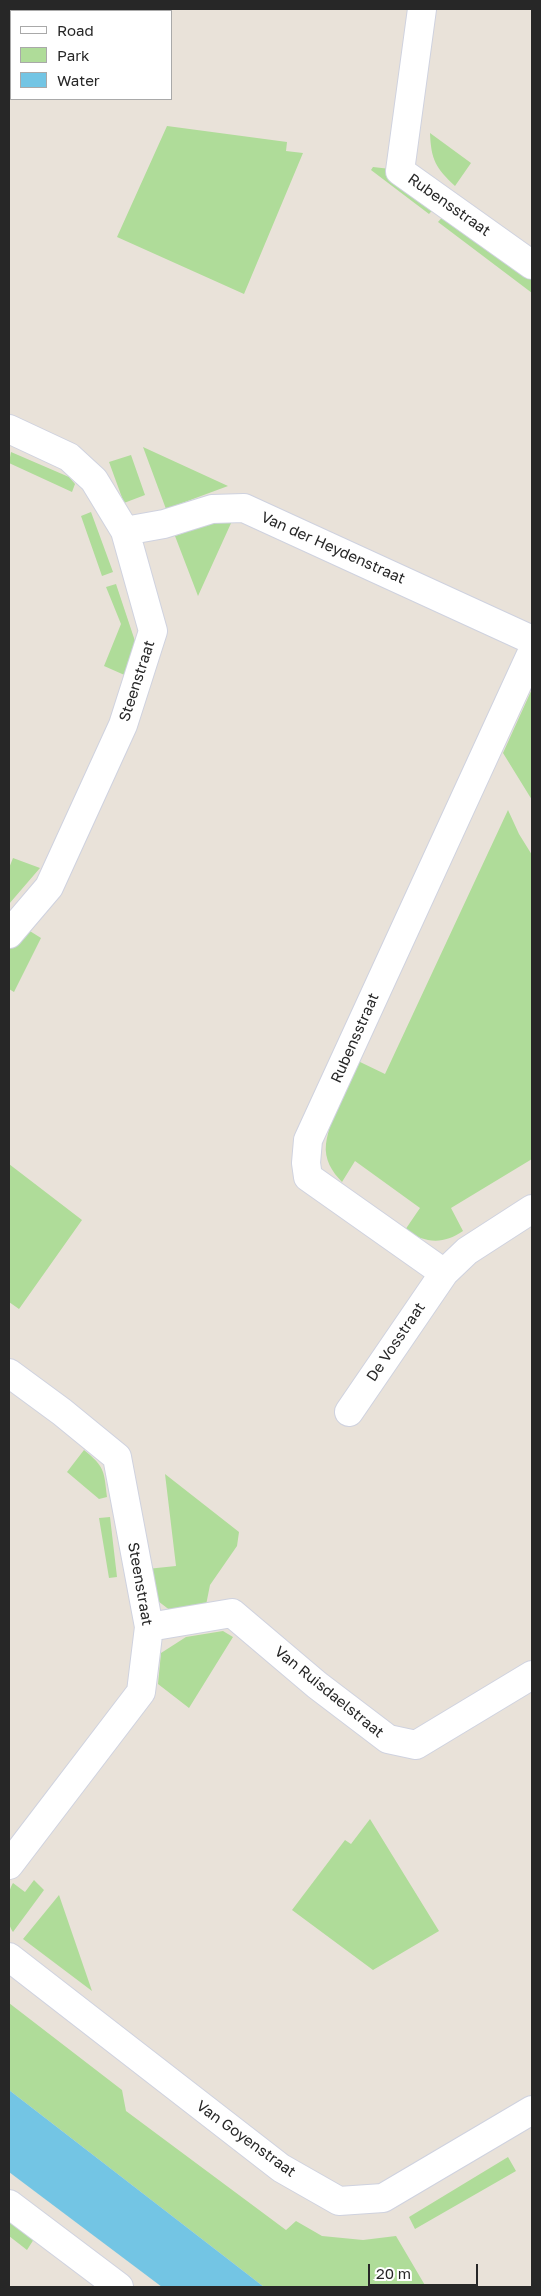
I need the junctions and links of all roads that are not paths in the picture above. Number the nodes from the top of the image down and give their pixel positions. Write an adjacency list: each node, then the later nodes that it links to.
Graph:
1 (422, 9): 2 (street, Rubensstraat)
2 (532, 265)
3 (9, 429): 4 (street, Steenstraat)
4 (125, 531): 5 (street, Van der Heydenstraat); 7 (street, Steenstraat)
5 (532, 640)
6 (532, 652): 9 (street, Rubensstraat)
7 (9, 934)
8 (532, 1209): 9 (street)
9 (444, 1273): 11 (street, De Vosstraat)
10 (9, 1373): 12 (street, Steenstraat)
11 (349, 1412)
12 (149, 1627): 13 (street, Van Ruisdaelstraat); 14 (street, Steenstraat)
13 (532, 1675)
14 (9, 1865)
15 (9, 1957): 16 (street, Van Goyenstraat)
16 (532, 2110)
17 (9, 2204): 18 (street)
18 (119, 2287)

